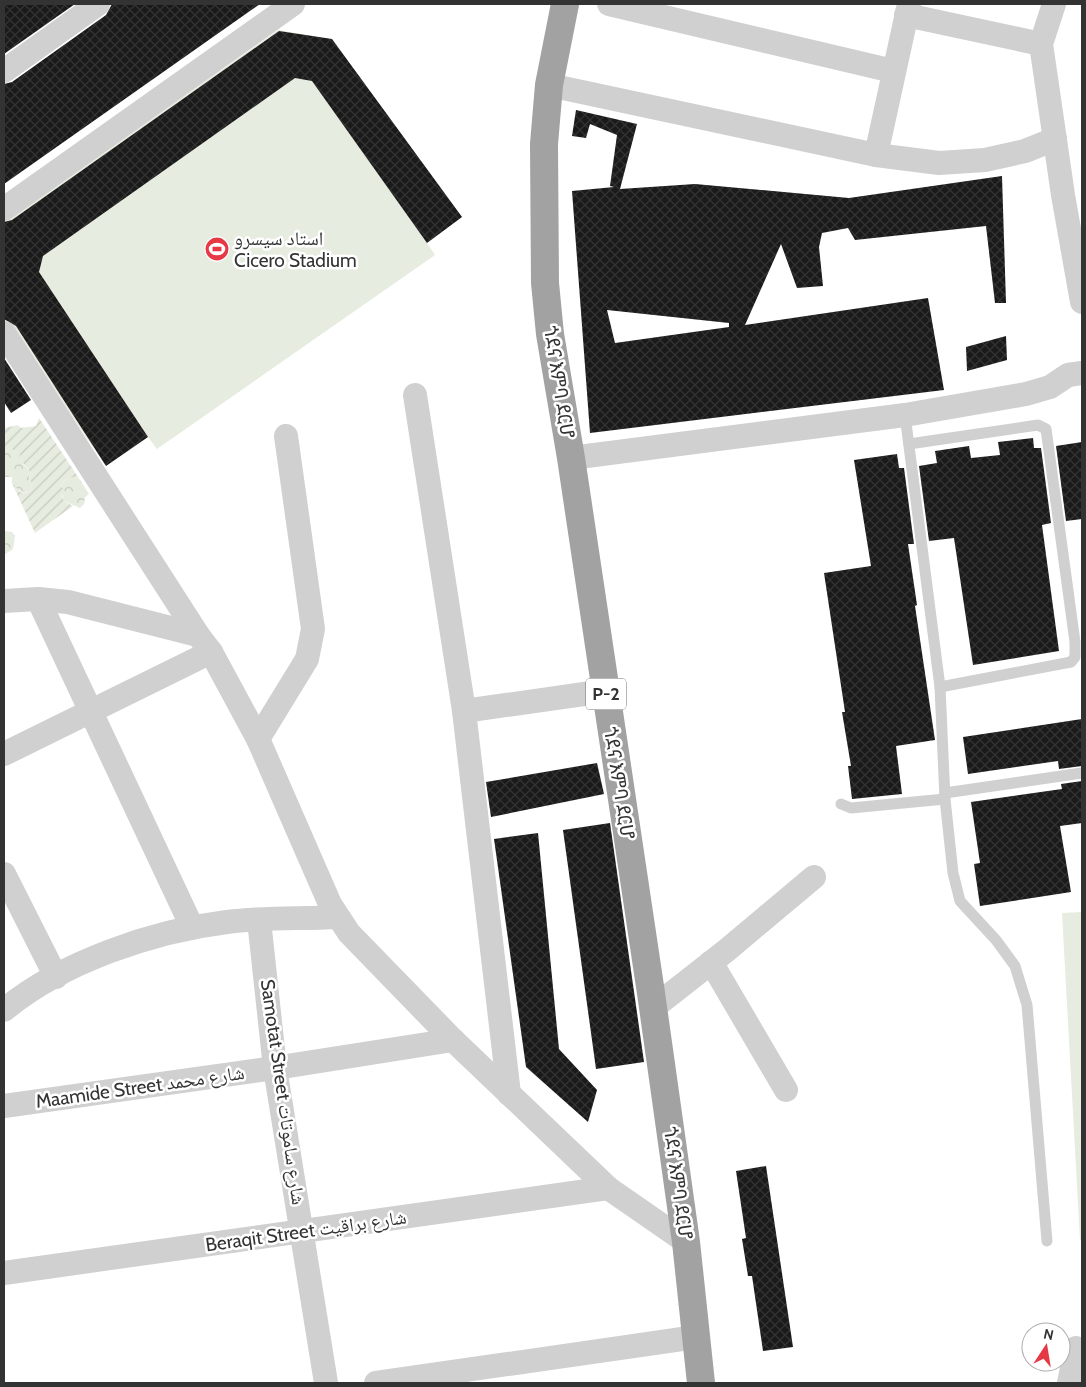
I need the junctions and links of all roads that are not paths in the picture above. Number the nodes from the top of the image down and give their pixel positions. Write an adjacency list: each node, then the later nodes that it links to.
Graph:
1 (98, 4): 8 (street)
2 (293, 4): 13 (street)
3 (565, 4): 10 (highway, ጎደና እምባ ደርሆ / P-2)
4 (609, 4): 9 (street)
5 (1054, 4): 7 (street)
6 (908, 9): 7 (street); 9 (street)
7 (1040, 44): 11 (street)
8 (4, 70)
9 (893, 71): 12 (street)
10 (549, 85): 12 (street); 22 (highway, ጎደና እምባ ደርሆ / P-2)
11 (1055, 139): 12 (street); 14 (street)
12 (876, 155)
13 (4, 210)
14 (1082, 302)
15 (4, 333): 25 (street)
16 (1082, 355): 17 (street)
17 (1075, 374): 19 (street)
18 (416, 396): 28 (street)
19 (905, 415): 21 (lane); 22 (street)
20 (286, 436): 30 (street)
21 (909, 444): 26 (lane); 26 (lane)
22 (571, 458): 27 (highway, ጎደና እምባ ደርሆ / P-2)
23 (38, 599): 24 (street); 25 (street); 29 (street)
24 (4, 601)
25 (205, 644): 29 (street); 30 (street)
26 (940, 687): 33 (lane)
27 (605, 692): 28 (street); 43 (highway, ጎደና እምባ ደርሆ / P-2)
28 (464, 711): 48 (street)
29 (90, 712): 31 (street); 40 (street)
30 (258, 739): 38 (street)
31 (4, 754)
32 (1082, 773): 33 (lane)
33 (945, 796): 34 (lane); 52 (lane)
34 (841, 804)
35 (4, 874): 37 (street)
36 (814, 877): 41 (street)
37 (10, 904): 42 (street)
38 (337, 917): 39 (street); 45 (street)
39 (259, 920): 40 (street); 46 (street, Samotat Street شارع ساموتات)
40 (192, 927): 42 (street)
41 (711, 962): 43 (street); 47 (street)
42 (56, 977): 44 (street)
43 (653, 1008): 53 (highway, ጎደና እምባ ደርሆ / P-2)
44 (4, 1010)
45 (453, 1040): 46 (street, Maamide Street شارع محمد); 48 (street)
46 (275, 1068): 49 (street, Maamide Street شارع محمد); 51 (street, Samotat Street شارع ساموتات)
47 (786, 1090)
48 (509, 1094): 50 (street)
49 (4, 1106)
50 (608, 1188): 51 (street, Beraqit Street شارع براقيت); 53 (street)
51 (303, 1232): 54 (street, Beraqit Street شارع براقيت); 57 (street, Samotat Street شارع ساموتات)
52 (1047, 1241)
53 (686, 1242): 55 (highway, ጎደና እምባ ደርሆ / P-2)
54 (4, 1273)
55 (696, 1337): 58 (street); 59 (highway, ጎደና እምባ ደርሆ / P-2)
56 (1076, 1348): 60 (street)
57 (326, 1383)
58 (376, 1383)
59 (702, 1383)
60 (1069, 1383)

